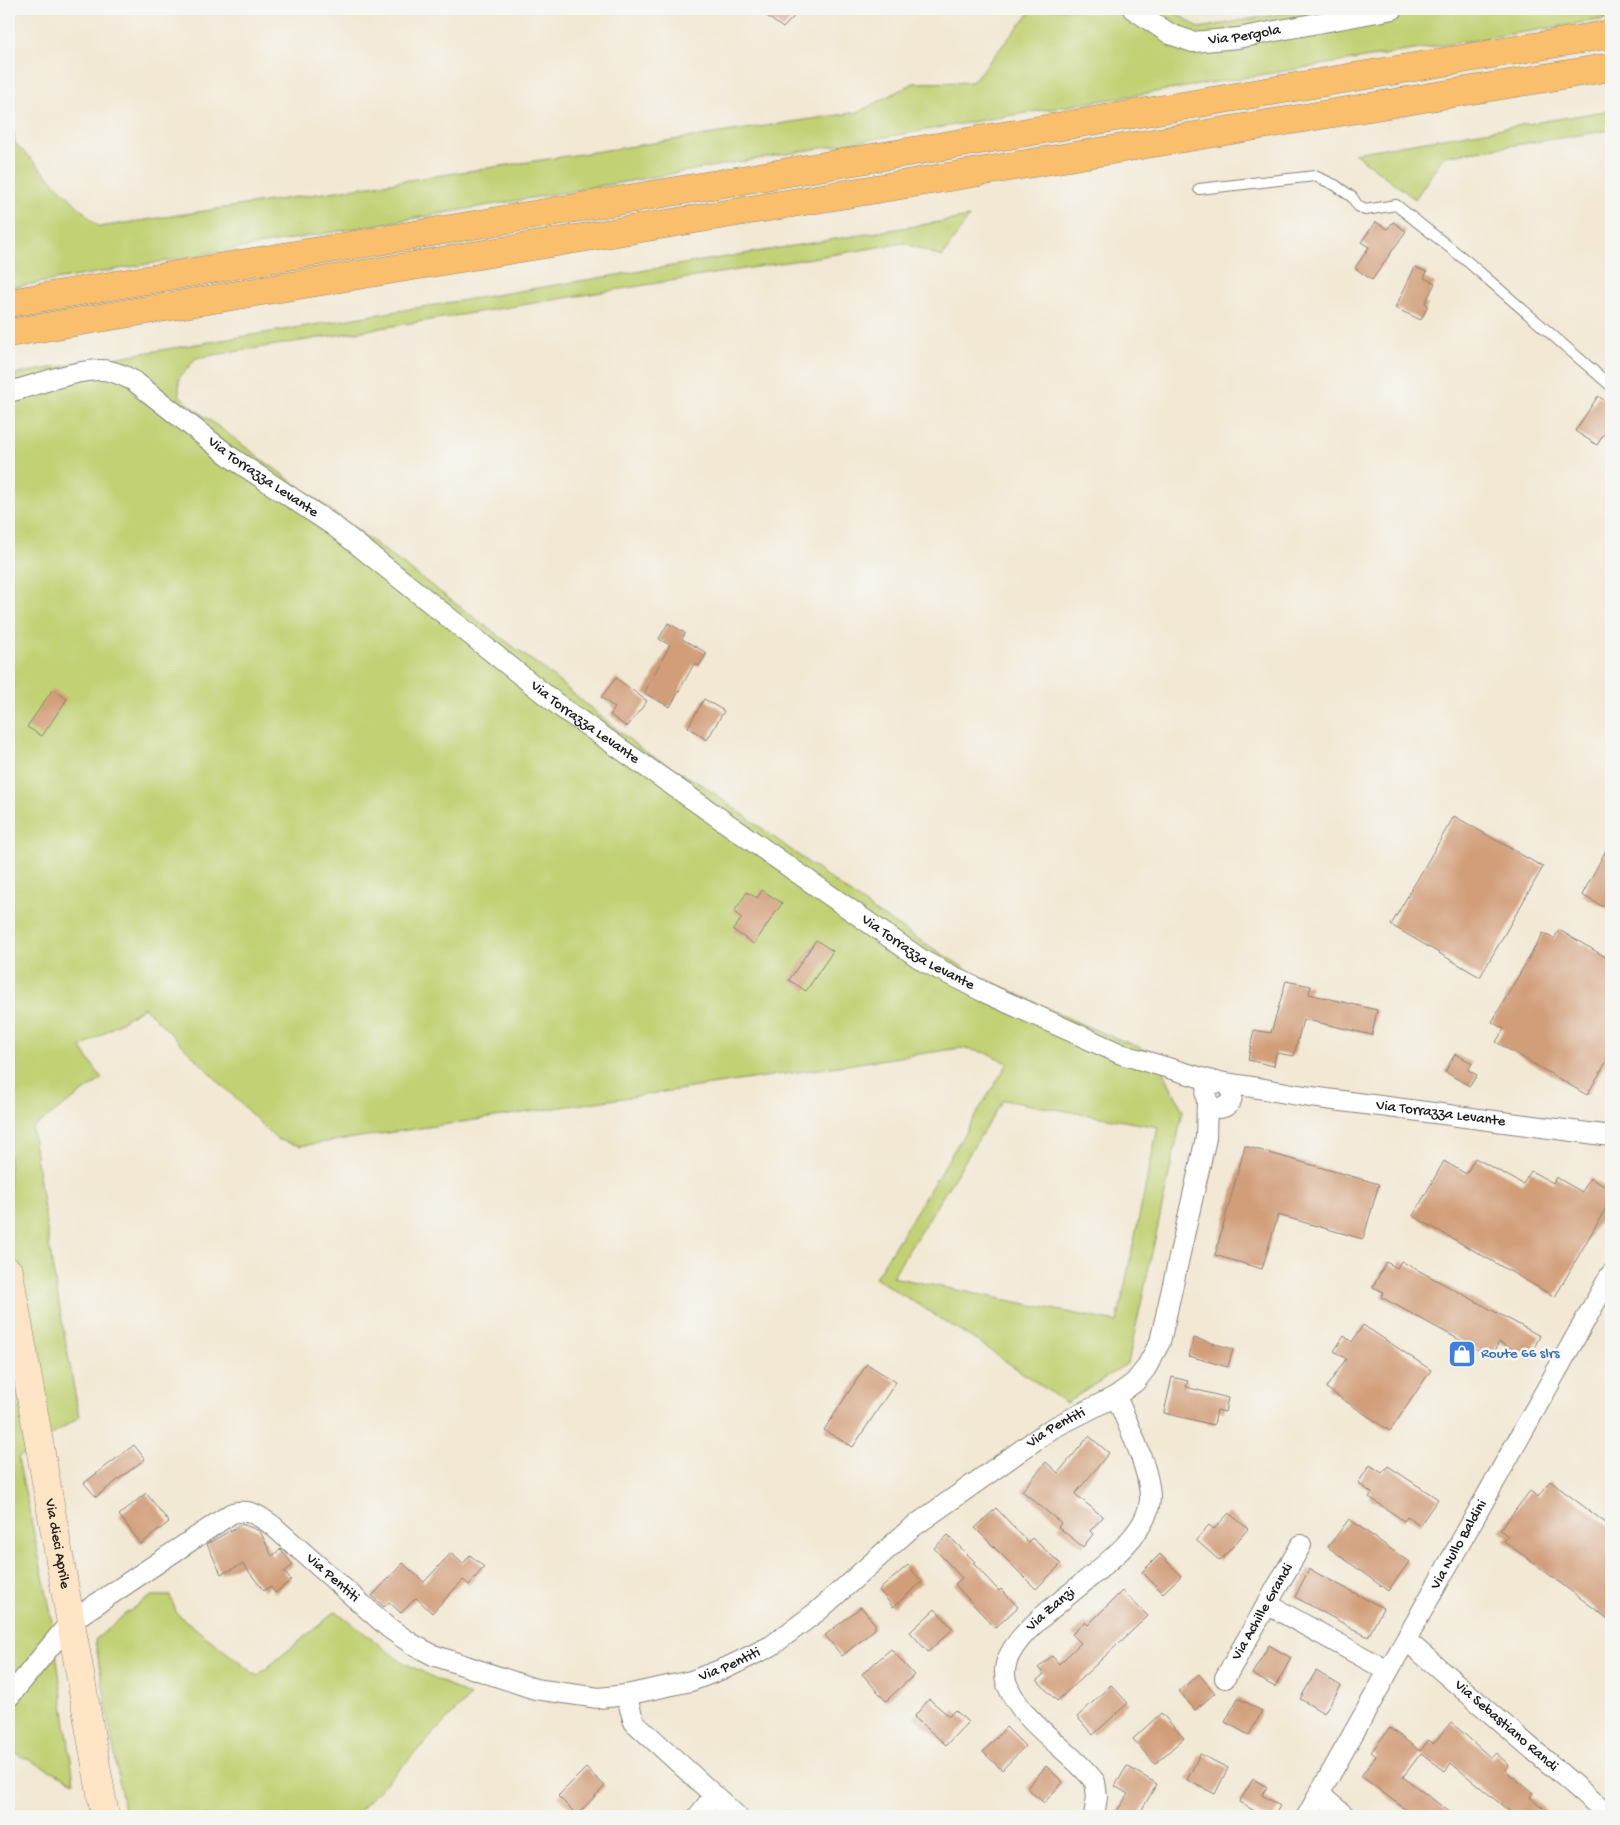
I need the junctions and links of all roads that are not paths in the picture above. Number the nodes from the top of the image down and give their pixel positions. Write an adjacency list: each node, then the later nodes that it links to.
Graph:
1 (1133, 9): 2 (street, Via Pergola)
2 (1393, 9)
3 (1611, 34): 6 (highway)
4 (1611, 67): 7 (highway)
5 (1199, 189): 8 (lane)
6 (9, 304)
7 (9, 333)
8 (1611, 386)
9 (9, 392): 10 (street, Via Torrazza Levante)
10 (1218, 1095): 11 (street, Via Torrazza Levante); 14 (street, Via Pentiti)
11 (1611, 1136)
12 (9, 1272): 17 (main road, Via dieci Aprile)
13 (1611, 1274): 18 (street, Via Nullo Baldini)
14 (1116, 1396): 21 (street, Via Pentiti); 28 (street, Via Zanzi)
15 (1301, 1545): 16 (street, Via Achille Grandi)
16 (1267, 1604): 19 (street); 20 (street, Via Achille Grandi)
17 (71, 1621): 21 (street, Via Pentiti); 22 (street, Via Pentiti); 25 (main road, Via dieci Aprile)
18 (1406, 1640): 19 (street, Via Nullo Baldini); 31 (street, Via Sebastiano Randi)
19 (1388, 1671): 23 (street, Via Nullo Baldini)
20 (1225, 1678)
21 (626, 1695): 24 (street)
22 (9, 1697)
23 (1319, 1794): 29 (street, Via Nullo Baldini); 30 (street)
24 (714, 1796): 26 (street); 27 (street)
25 (105, 1816)
26 (698, 1816)
27 (737, 1816)
28 (1094, 1816)
29 (1307, 1816)
30 (1345, 1816)
31 (1603, 1816)

